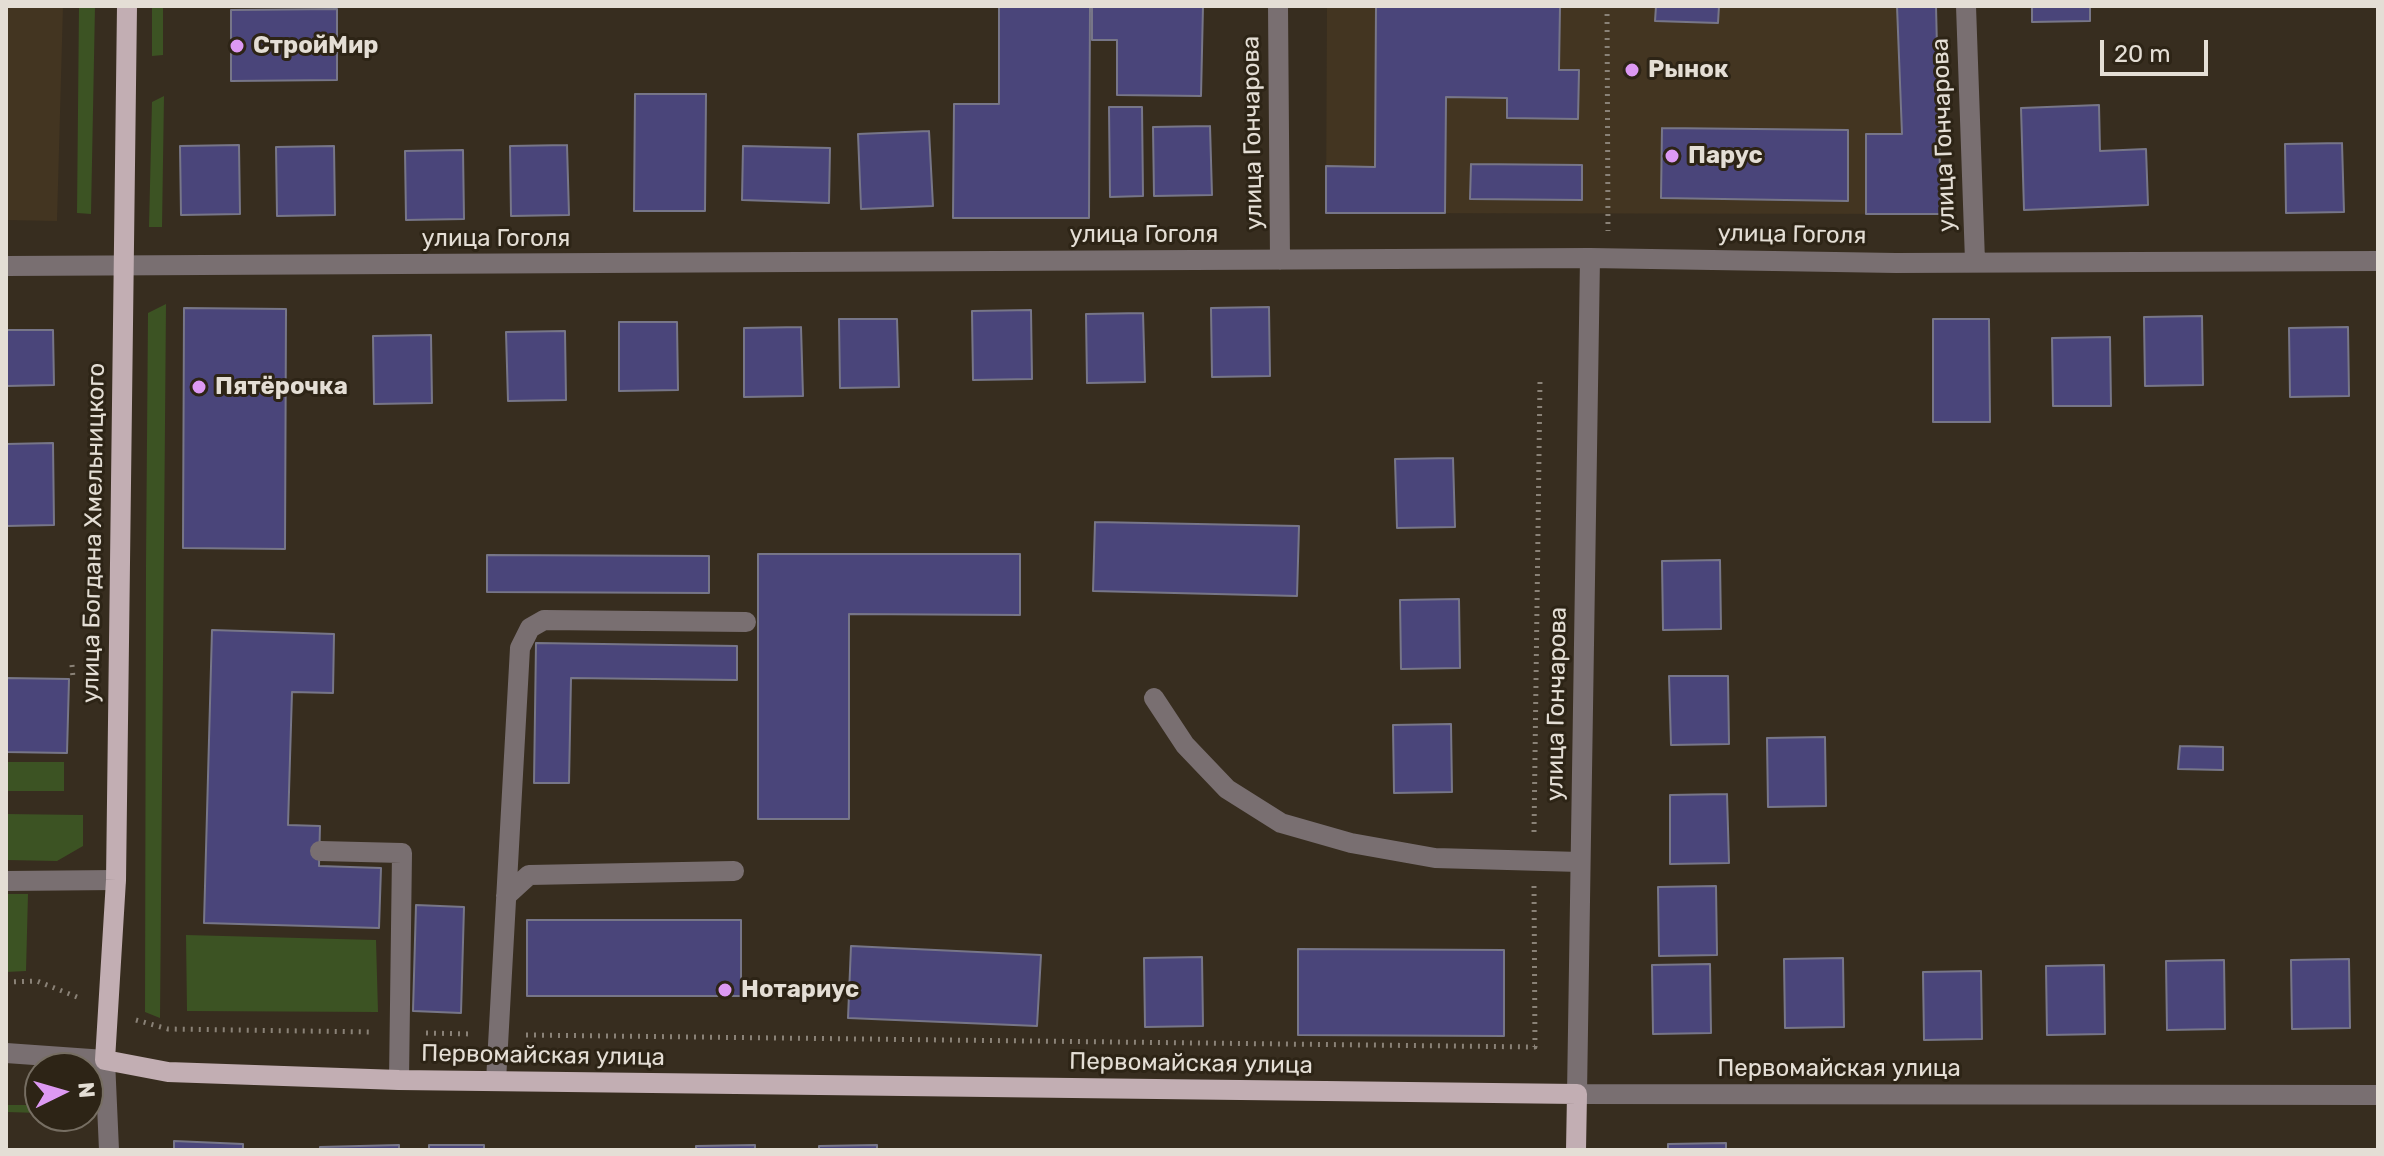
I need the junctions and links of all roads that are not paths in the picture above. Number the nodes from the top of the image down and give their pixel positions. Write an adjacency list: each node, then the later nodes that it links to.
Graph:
1 (127, 6): 9 (main road, улица Богдана Хмельницкого)
2 (1278, 6): 5 (street, улица Гончарова)
3 (1966, 6): 6 (street, улица Гончарова)
4 (1590, 258): 5 (street, улица Гоголя); 6 (street, улица Гоголя); 13 (street, улица Гончарова)
5 (1280, 260): 9 (street, улица Гоголя)
6 (1975, 261): 7 (street, улица Гоголя)
7 (2378, 261)
8 (6, 266): 9 (street, улица Гоголя)
9 (122, 268): 15 (main road, улица Богдана Хмельницкого)
10 (746, 622): 17 (street)
11 (1154, 698): 13 (street)
12 (320, 851): 20 (street)
13 (1580, 862): 22 (street, улица Гончарова)
14 (734, 871): 17 (street)
15 (116, 880): 16 (street); 19 (main road, улица Богдана Хмельницкого)
16 (6, 881)
17 (506, 896): 21 (street)
18 (6, 1053): 19 (street, Первомайская улица)
19 (105, 1060): 20 (main road, Первомайская улица); 24 (street)
20 (399, 1080): 21 (main road, Первомайская улица)
21 (496, 1081): 22 (main road, Первомайская улица)
22 (1577, 1094): 23 (street, Первомайская улица); 25 (main road, улица Гончарова)
23 (2378, 1095)
24 (109, 1150)
25 (1576, 1150)

